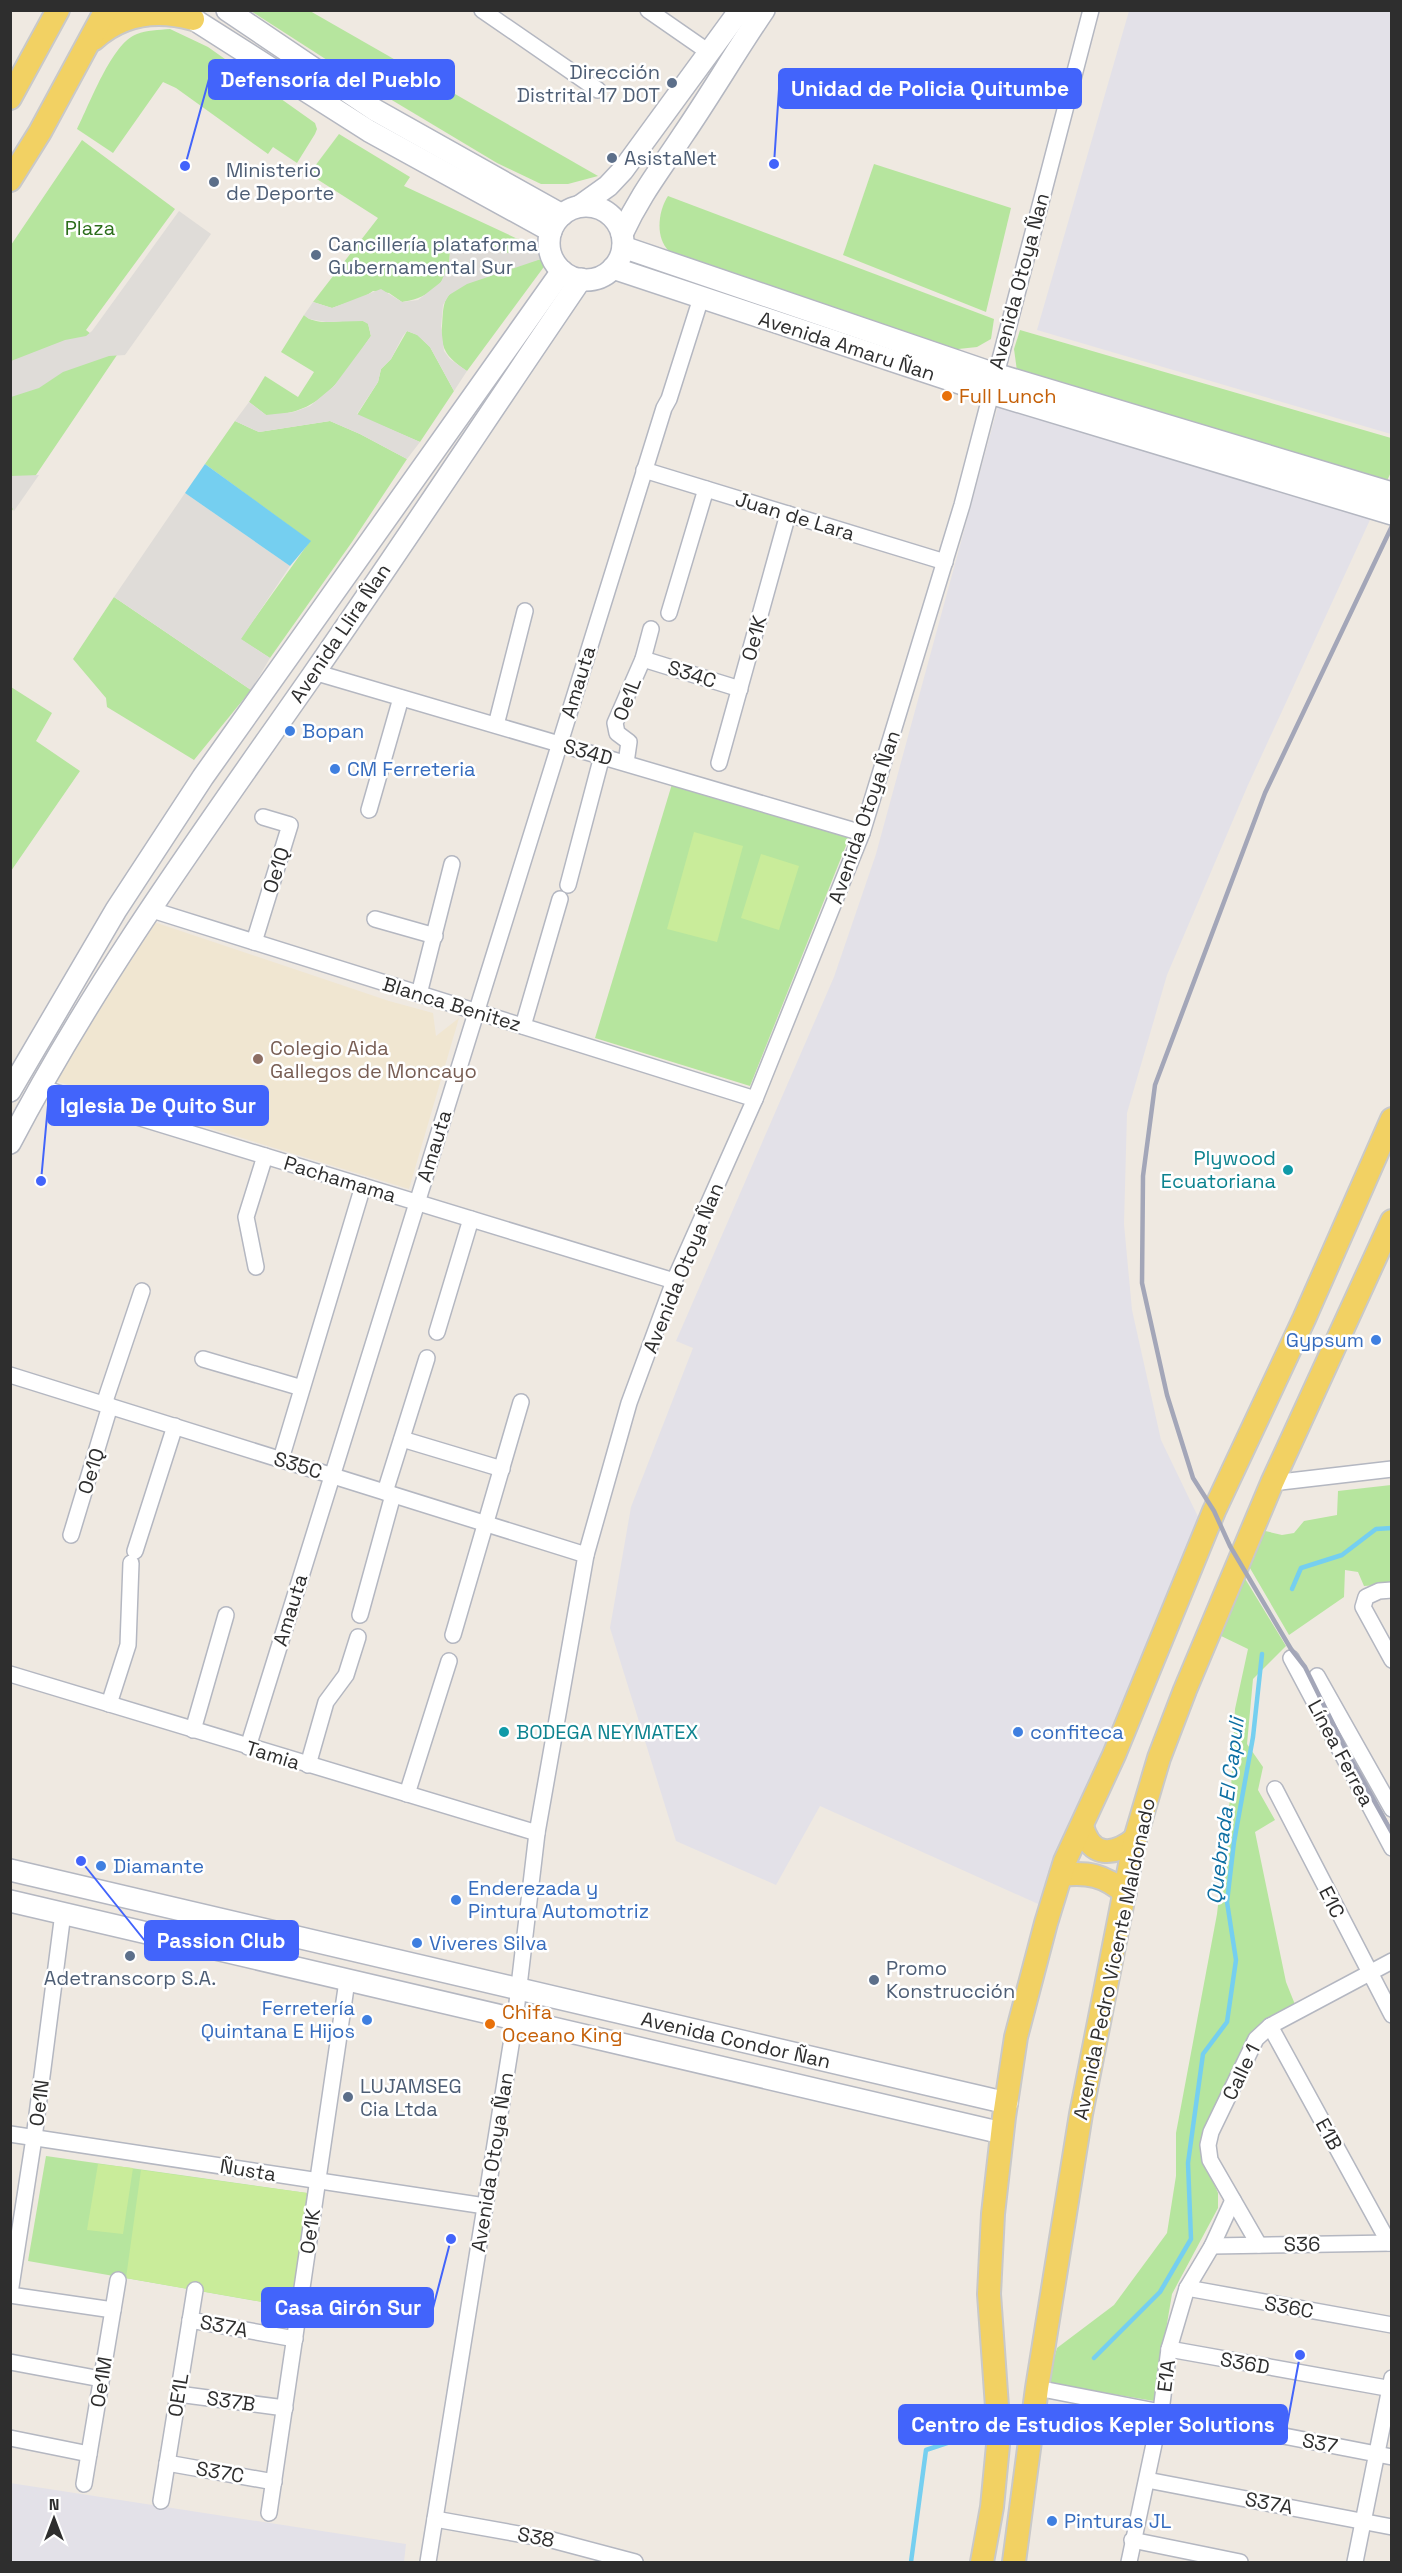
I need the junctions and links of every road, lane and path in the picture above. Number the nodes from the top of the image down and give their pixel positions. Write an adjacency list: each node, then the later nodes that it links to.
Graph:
1 (106, 10): 10 (main road)
2 (227, 10): 15 (main road)
3 (482, 10): 12 (street)
4 (740, 10): 11 (main road)
5 (764, 10): 16 (main road)
6 (1091, 10): 20 (street, Avenida Otoya Ñan)
7 (57, 11): 13 (main road)
8 (650, 11): 11 (street)
9 (186, 15): 10 (main road); 15 (main road)
10 (88, 44): 14 (main road)
11 (710, 53): 15 (main road)
12 (598, 90)
13 (10, 98)
14 (10, 180)
15 (564, 217): 16 (main road); 18 (main road)
16 (623, 240): 17 (main road); 20 (main road, Avenida Amaru Ñan)
17 (613, 268): 18 (main road); 19 (main road, Avenida Amaru Ñan)
18 (572, 275): 30 (main road, Avenida Llira Ñan); 49 (main road, Avenida Llira Ñan)
19 (701, 298): 20 (main road, Avenida Amaru Ñan); 21 (street, Amauta)
20 (993, 383): 23 (main road, Avenida Amaru Ñan); 25 (street, Avenida Otoya Ñan)
21 (644, 471): 22 (street, Juan de Lara); 34 (street, Amauta)
22 (706, 489): 24 (street, Juan de Lara); 27 (street)
23 (1389, 503)
24 (788, 514): 25 (street, Juan de Lara); 31 (street, Oe1K)
25 (945, 562): 40 (street, Avenida Otoya Ñan)
26 (525, 611): 33 (street)
27 (669, 613)
28 (651, 629): 29 (street, Oe1L)
29 (643, 658): 31 (street, S34C); 36 (street, Oe1L)
30 (314, 672): 32 (street, S34D); 42 (main road, Avenida Llira Ñan)
31 (740, 690): 37 (street, Oe1K)
32 (401, 698): 33 (street, S34D); 38 (street)
33 (496, 725): 34 (street, S34D)
34 (559, 744): 35 (street, S34D); 47 (street, Amauta)
35 (602, 756): 36 (street, S34D); 48 (street)
36 (626, 763): 40 (street, S34D)
37 (719, 763)
38 (369, 810)
39 (263, 817): 45 (street, Oe1Q)
40 (862, 832): 51 (street, Avenida Otoya Ñan)
41 (452, 864): 44 (street)
42 (148, 909): 45 (street, Blanca Benitez); 50 (main road, Avenida Llira Ñan)
43 (375, 919): 44 (street)
44 (435, 936): 46 (street)
45 (254, 942): 46 (street, Blanca Benitez)
46 (419, 994): 47 (street, Blanca Benitez)
47 (476, 1012): 48 (street, Blanca Benitez); 56 (street, Amauta)
48 (523, 1026): 51 (street, Blanca Benitez)
49 (13, 1080)
50 (39, 1087): 53 (main road, Avenida Llira Ñan); 54 (street, Pachamama)
51 (755, 1099): 60 (street, Avenida Otoya Ñan)
52 (1392, 1119): 97 (main road)
53 (10, 1143)
54 (265, 1156): 55 (street, Pachamama); 59 (street)
55 (363, 1186): 56 (street, Pachamama); 66 (street)
56 (417, 1202): 57 (street, Pachamama); 74 (street, Amauta)
57 (471, 1219): 60 (street, Pachamama); 62 (street)
58 (1392, 1221): 75 (main road, Avenida Pedro Vicente Maldonado)
59 (256, 1267)
60 (674, 1281): 79 (street, Avenida Otoya Ñan)
61 (142, 1290): 68 (street, Oe1Q)
62 (437, 1332)
63 (427, 1358): 70 (street)
64 (203, 1359): 66 (street)
65 (10, 1375): 68 (street, S35C)
66 (302, 1388): 71 (street)
67 (521, 1402): 72 (street)
68 (107, 1405): 69 (street, S35C); 78 (street, Oe1Q)
69 (175, 1426): 71 (street, S35C); 90 (street)
70 (402, 1439): 72 (street); 76 (street)
71 (280, 1459): 74 (street, S35C)
72 (502, 1468): 77 (street)
73 (1392, 1469): 75 (street)
74 (332, 1475): 76 (street, S35C); 92 (street, Amauta)
75 (1272, 1483): 99 (main road, Avenida Pedro Vicente Maldonado)
76 (389, 1493): 77 (street, S35C); 82 (street)
77 (486, 1524): 79 (street, S35C); 83 (street)
78 (71, 1535)
79 (586, 1555): 98 (street, Avenida Otoya Ñan)
80 (1392, 1590): 87 (street)
81 (226, 1615): 91 (street)
82 (360, 1615)
83 (453, 1635)
84 (358, 1637): 93 (street)
85 (1291, 1658): 100 (street, Línea Ferrea)
86 (449, 1660): 95 (street)
87 (1392, 1660)
88 (10, 1674): 90 (street, Tamia)
89 (1317, 1676): 96 (street, Línea Ferrea)
90 (109, 1704): 91 (street, Tamia)
91 (193, 1731): 92 (street, Tamia)
92 (248, 1747): 93 (street, Tamia)
93 (308, 1765): 95 (street, Tamia)
94 (1275, 1789): 107 (street, E1C)
95 (407, 1794): 98 (street, Tamia)
96 (1392, 1809)
97 (1082, 1826): 99 (main road); 102 (main road)
98 (537, 1833): 109 (street, Avenida Otoya Ñan)
99 (1136, 1839): 103 (main road, Avenida Pedro Vicente Maldonado)
100 (1392, 1848)
101 (10, 1870): 109 (main road, Avenida Condor Ñan)
102 (1061, 1875): 103 (main road); 113 (main road)
103 (1125, 1893): 136 (main road, Avenida Pedro Vicente Maldonado)
104 (10, 1901): 105 (main road, Avenida Condor Ñan)
105 (63, 1912): 108 (main road, Avenida Condor Ñan); 116 (street, Oe1N)
106 (1392, 1961): 107 (street, Calle 1)
107 (1369, 1974): 110 (street, E1C); 112 (street, Calle 1)
108 (347, 1981): 111 (main road, Avenida Condor Ñan); 117 (street, Oe1K)
109 (518, 1990): 111 (street, Avenida Otoya Ñan); 113 (main road, Avenida Condor Ñan)
110 (1392, 2015)
111 (515, 2020): 114 (main road, Avenida Condor Ñan); 120 (street, Avenida Otoya Ñan)
112 (1270, 2026): 118 (street, Calle 1); 121 (street, E1B)
113 (1006, 2103): 114 (main road)
114 (1002, 2133): 155 (main road)
115 (10, 2134): 116 (street, Ñusta)
116 (34, 2138): 117 (street, Ñusta); 119 (street, Oe1N)
117 (318, 2181): 120 (street, Ñusta); 131 (street, Oe1K)
118 (1233, 2200): 122 (street, Calle 1); 123 (street, E1A)
119 (17, 2204): 127 (street, Oe1N)
120 (485, 2206): 149 (street, Avenida Otoya Ñan)
121 (1390, 2243): 122 (street, S36)
122 (1259, 2245): 123 (street, S36)
123 (1212, 2246): 125 (street, E1A)
124 (118, 2280): 128 (street, Oe1M)
125 (1187, 2288): 130 (street, S36C); 132 (street, E1A)
126 (195, 2290): 129 (street, OE1L)
127 (10, 2294): 128 (street)
128 (113, 2310): 134 (street, Oe1M)
129 (190, 2320): 131 (street, S37A); 137 (street, OE1L)
130 (1392, 2325)
131 (295, 2339): 138 (street, Oe1K)
132 (1169, 2349): 135 (street, S36D); 139 (street, E1A)
133 (10, 2362): 134 (street)
134 (101, 2379): 141 (street, Oe1M)
135 (1391, 2385): 142 (street)
136 (1037, 2388): 139 (street, S37); 156 (main road, Avenida Pedro Vicente Maldonado)
137 (178, 2394): 138 (street, S37B); 143 (street, OE1L)
138 (285, 2408): 145 (street, Oe1K)
139 (1161, 2411): 142 (street, S37); 144 (street, E1A)
140 (10, 2438): 141 (street)
141 (89, 2454): 146 (street, Oe1M)
142 (1384, 2455): 150 (street)
143 (167, 2463): 145 (street, S37C); 147 (street, OE1L)
144 (1147, 2480): 150 (street, S37A); 152 (street, E1A)
145 (274, 2482): 148 (street, Oe1K)
146 (84, 2484)
147 (161, 2501)
148 (269, 2513)
149 (435, 2518): 153 (street, Avenida Otoya Ñan); 154 (street, S38)
150 (1363, 2521): 151 (street, S37A); 159 (street)
151 (1392, 2527)
152 (1132, 2540): 157 (street, E1A); 158 (street)
153 (428, 2562)
154 (635, 2562)
155 (982, 2562)
156 (1014, 2562)
157 (1129, 2562)
158 (1240, 2562)
159 (1355, 2562)

